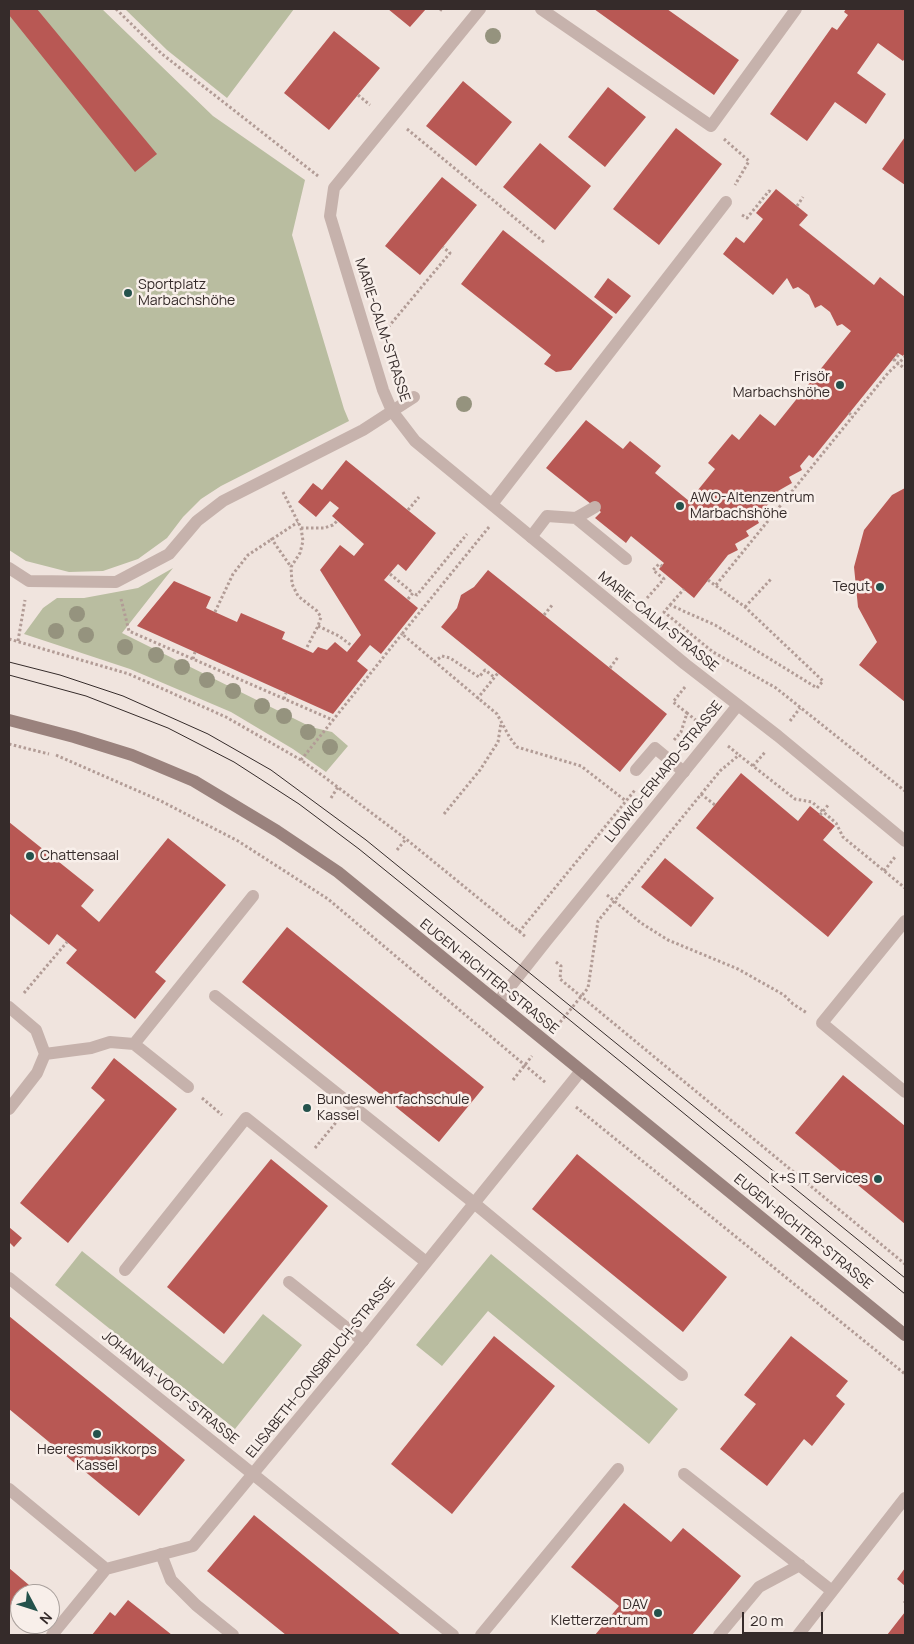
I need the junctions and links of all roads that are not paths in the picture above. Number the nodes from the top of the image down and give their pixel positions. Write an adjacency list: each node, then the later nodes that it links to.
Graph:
1 (480, 9): 6 (street, MARIE-CALM-STRASSE)
2 (540, 9): 3 (street)
3 (796, 9)
4 (726, 202): 7 (street)
5 (414, 397): 6 (street)
6 (392, 411): 7 (street, MARIE-CALM-STRASSE); 12 (street)
7 (492, 504): 10 (street, MARIE-CALM-STRASSE)
8 (595, 507): 9 (street)
9 (576, 518): 10 (street); 11 (street)
10 (531, 537): 13 (street, MARIE-CALM-STRASSE)
11 (626, 559)
12 (9, 568)
13 (738, 705): 16 (street, LUDWIG-ERHARD-STRASSE); 17 (street, LUDWIG-ERHARD-STRASSE)
14 (9, 720): 21 (main road, EUGEN-RICHTER-STRASSE)
15 (636, 770): 16 (street)
16 (684, 772): 21 (street, LUDWIG-ERHARD-STRASSE)
17 (905, 841)
18 (253, 896): 23 (street)
19 (905, 921): 27 (street)
20 (215, 996): 29 (street)
21 (498, 1002): 25 (main road, EUGEN-RICHTER-STRASSE)
22 (9, 1007): 24 (street)
23 (134, 1044): 24 (street); 26 (street)
24 (45, 1054): 28 (street)
25 (580, 1072): 29 (street, ELISABETH-CONSBRUCH-STRASSE); 34 (main road, EUGEN-RICHTER-STRASSE)
26 (188, 1087)
27 (905, 1092)
28 (9, 1109)
29 (474, 1203): 30 (street, ELISABETH-CONSBRUCH-STRASSE); 36 (street)
30 (426, 1262): 31 (street); 35 (street, ELISABETH-CONSBRUCH-STRASSE)
31 (125, 1270)
32 (9, 1278): 38 (street, JOHANNA-VOGT-STRASSE)
33 (289, 1282): 35 (street)
34 (905, 1335)
35 (363, 1341): 38 (street, ELISABETH-CONSBRUCH-STRASSE)
36 (682, 1375)
37 (618, 1469): 49 (street)
38 (253, 1474): 42 (street, ELISABETH-CONSBRUCH-STRASSE); 48 (street, JOHANNA-VOGT-STRASSE)
39 (684, 1474): 43 (street)
40 (9, 1489): 44 (street)
41 (905, 1498): 45 (street)
42 (161, 1554): 44 (street, ELISABETH-CONSBRUCH-STRASSE); 47 (street)
43 (800, 1565): 45 (street); 50 (street)
44 (106, 1569): 46 (street)
45 (832, 1591): 51 (street)
46 (52, 1635)
47 (233, 1635)
48 (453, 1635)
49 (481, 1635)
50 (719, 1635)
51 (798, 1635)

